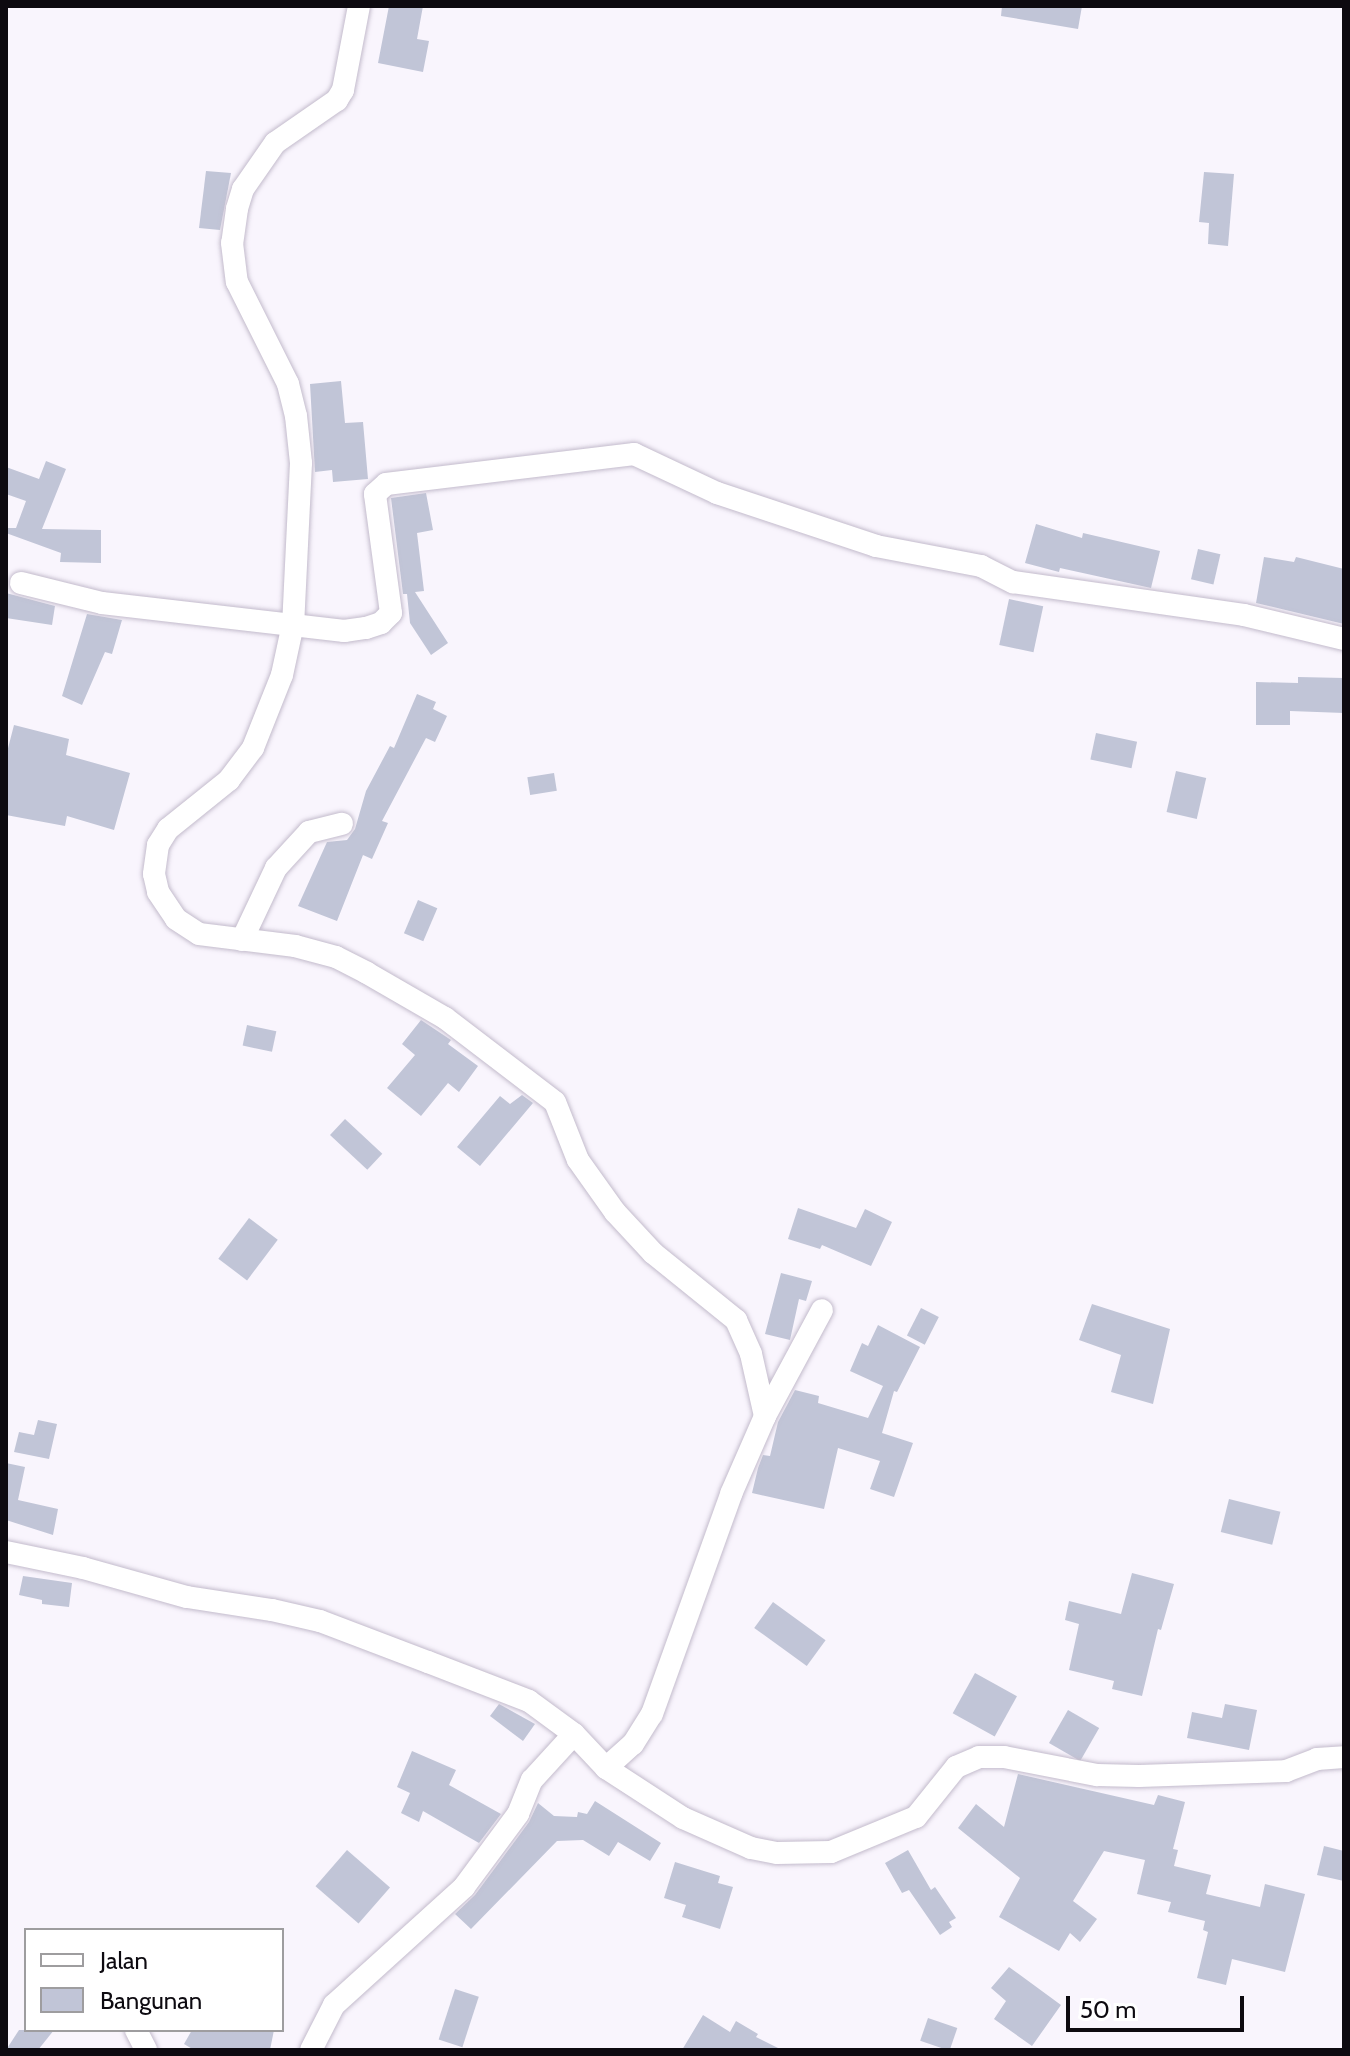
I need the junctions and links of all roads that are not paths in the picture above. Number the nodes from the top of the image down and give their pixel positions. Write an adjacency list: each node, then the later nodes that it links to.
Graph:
1 (359, 6): 3 (street)
2 (21, 583): 3 (street)
3 (293, 624): 4 (street); 6 (street)
4 (1344, 639)
5 (342, 824): 6 (street)
6 (242, 940): 8 (street)
7 (822, 1310): 8 (street)
8 (765, 1416): 12 (street)
9 (6, 1552): 10 (street)
10 (574, 1734): 12 (street); 15 (street)
11 (1344, 1757): 12 (street)
12 (606, 1768)
13 (137, 2032): 14 (street)
14 (146, 2050)
15 (311, 2050)

